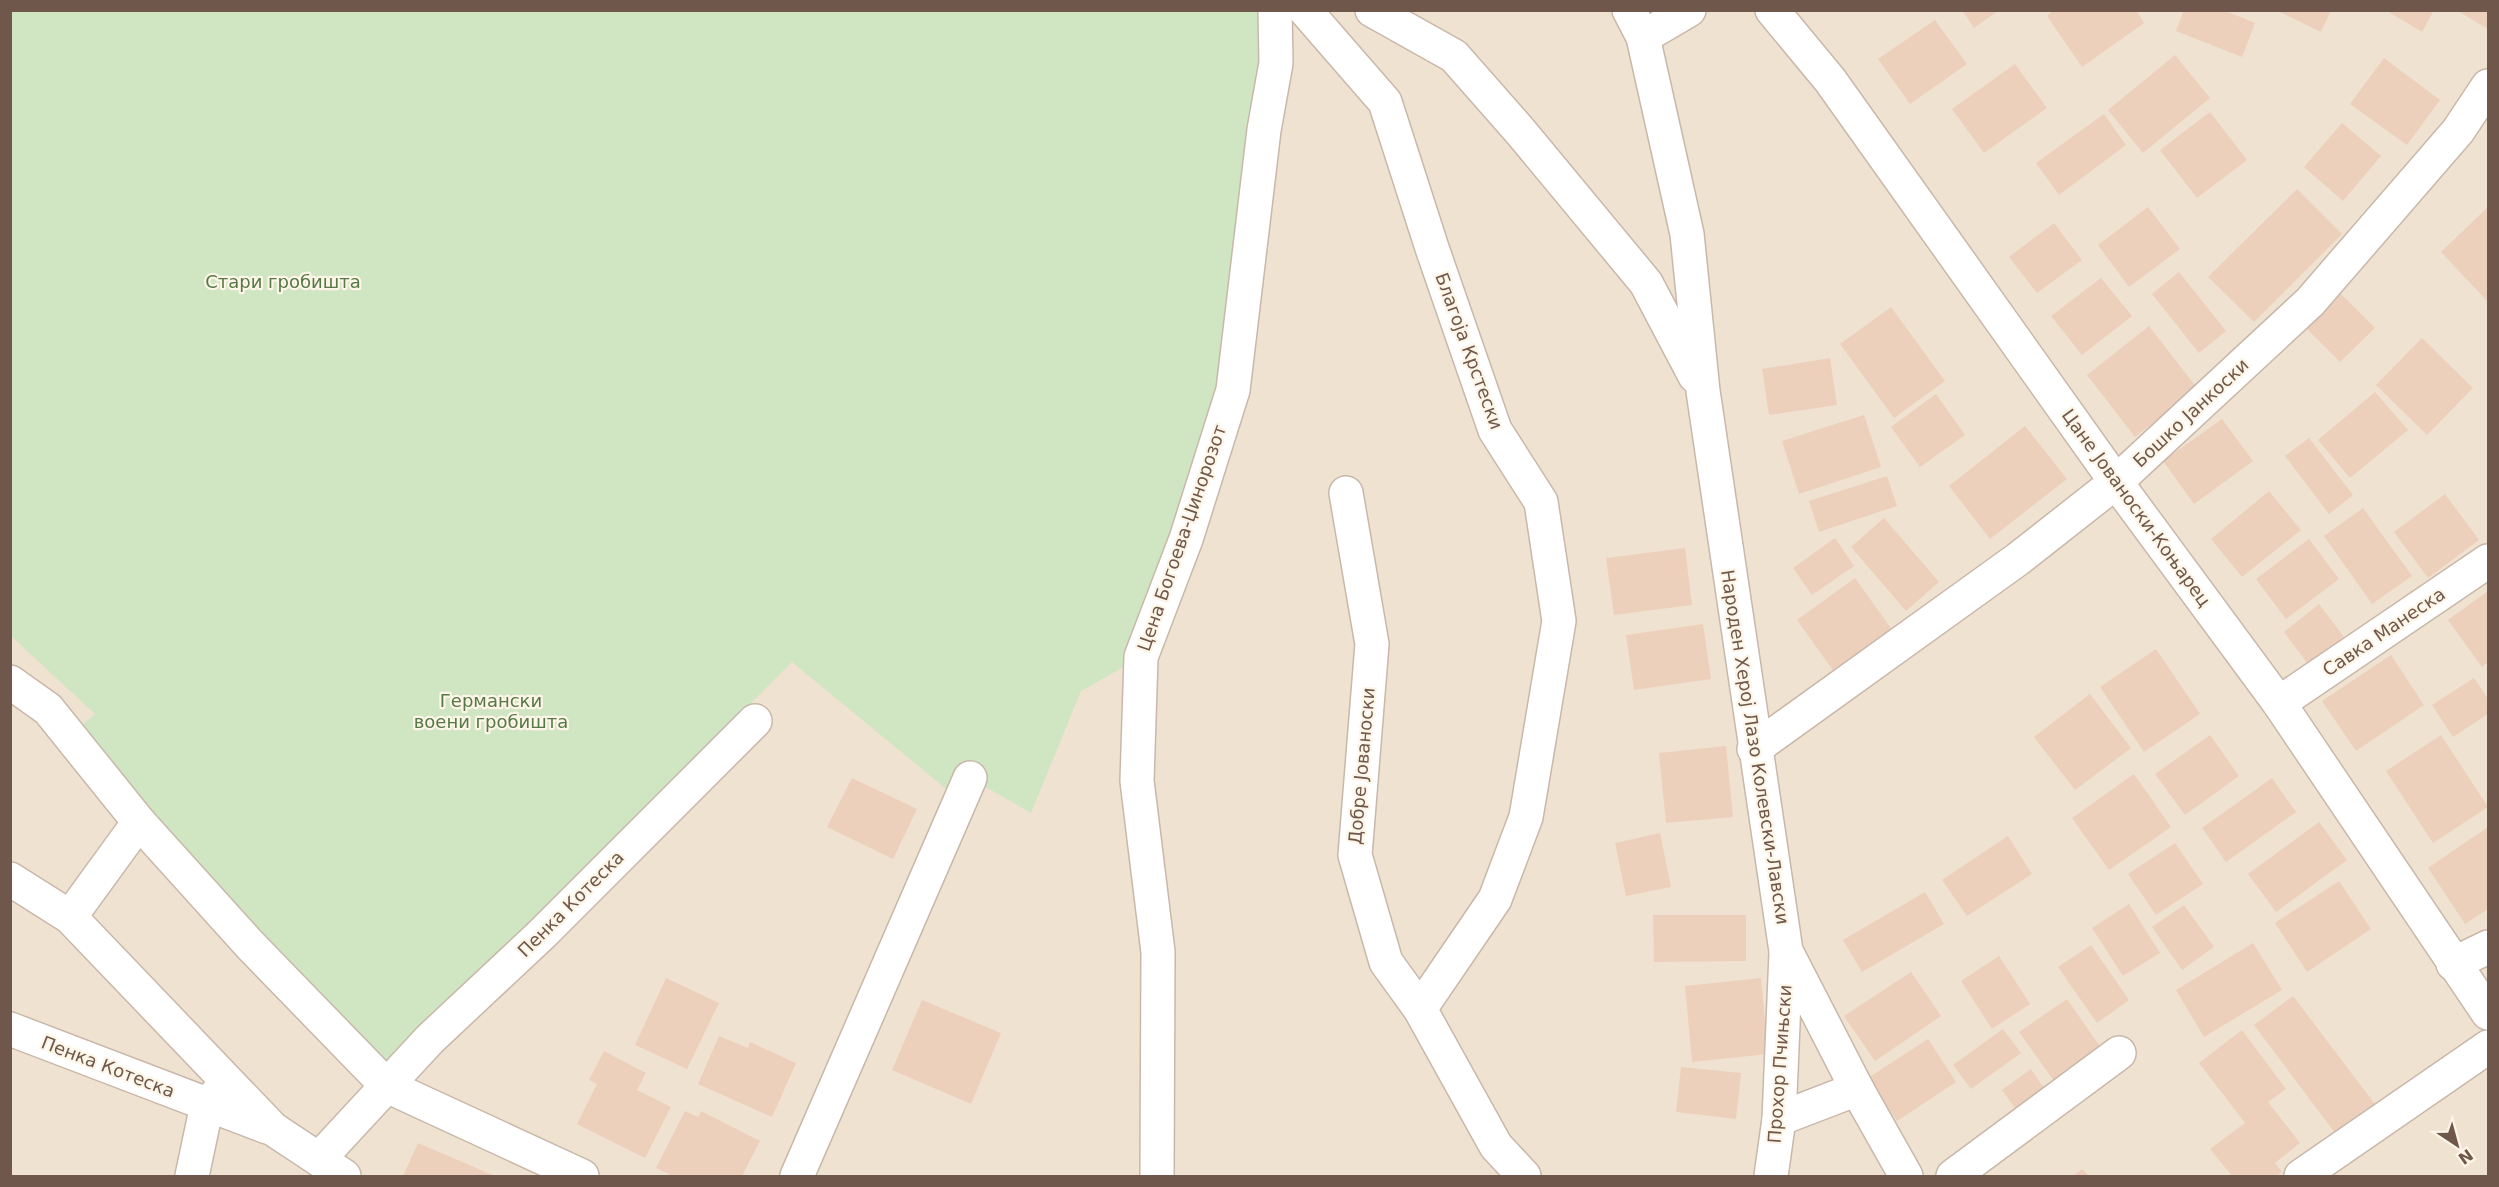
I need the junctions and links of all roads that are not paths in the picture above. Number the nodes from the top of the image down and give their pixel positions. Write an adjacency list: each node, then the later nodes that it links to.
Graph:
1 (1275, 10): 36 (street, Цена Богоева-Џинорозот)
2 (1305, 10): 23 (street, Благоја Крстески)
3 (1372, 10): 8 (street, Народен Херој Лазо Колевски-Лавски)
4 (1689, 10): 6 (street, Народен Херој Лазо Колевски-Лавски)
5 (1772, 10): 9 (street, Цане Јованоски-Коњарец)
6 (1636, 24): 8 (street, Народен Херој Лазо Колевски-Лавски)
7 (2488, 86): 9 (street, Бошко Јанкоски)
8 (1702, 391): 15 (street, Народен Херој Лазо Колевски-Лавски)
9 (2116, 482): 13 (street, Цане Јованоски-Коњарец); 15 (street, Бошко Јанкоски)
10 (1346, 493): 23 (street, Добре Јованоски)
11 (2488, 561): 13 (street, Савка Манеска)
12 (10, 682): 17 (street)
13 (2279, 703): 22 (street, Цане Јованоски-Коњарец)
14 (755, 721): 28 (street, Пенка Котеска)
15 (1754, 749): 21 (street, Народен Херој Лазо Колевски-Лавски)
16 (970, 778): 35 (street)
17 (139, 822): 19 (street); 28 (street)
18 (10, 879): 19 (street, Пенка Котеска)
19 (70, 917): 30 (street, Пенка Котеска)
20 (2488, 946): 22 (street)
21 (1786, 951): 29 (street, Народен Херој Лазо Колевски-Лавски); 31 (street, Прохор Пчињски)
22 (2453, 963): 24 (street, Цане Јованоски-Коњарец)
23 (1420, 1009): 37 (street, Добре Јованоски)
24 (2488, 1013)
25 (10, 1029): 30 (street, Пенка Котеска)
26 (2488, 1047): 41 (street)
27 (2119, 1053): 40 (street)
28 (387, 1086): 32 (street, Пенка Котеска); 34 (street)
29 (1857, 1089): 31 (street); 39 (street, Народен Херој Лазо Колевски-Лавски)
30 (217, 1094): 32 (street, Пенка Котеска); 33 (street)
31 (1779, 1119): 38 (street, Прохор Пчињски)
32 (332, 1168)
33 (192, 1176)
34 (582, 1176)
35 (797, 1176)
36 (1157, 1176)
37 (1524, 1176)
38 (1771, 1176)
39 (1906, 1176)
40 (1953, 1176)
41 (2301, 1176)

